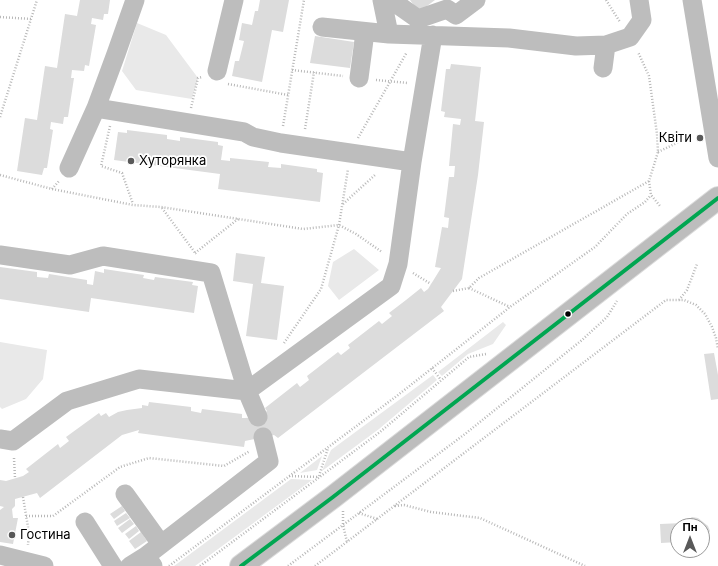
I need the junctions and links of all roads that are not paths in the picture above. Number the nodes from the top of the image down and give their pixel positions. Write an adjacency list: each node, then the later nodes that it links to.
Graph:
1 (135, 0): 16 (street)
2 (234, 0): 14 (street)
3 (382, 0): 10 (street)
4 (391, 0): 5 (street)
5 (476, 0)
6 (639, 0): 12 (street)
7 (692, 0): 17 (street)
8 (322, 27): 9 (street)
9 (365, 32): 10 (street); 15 (street)
10 (389, 34): 11 (street)
11 (425, 35): 12 (street); 18 (street)
12 (606, 45): 13 (street)
13 (604, 68)
14 (217, 71)
15 (359, 78)
16 (105, 109): 18 (street); 19 (street)
17 (718, 158)
18 (412, 162): 22 (street)
19 (69, 168)
20 (718, 198): 34 (main road)
21 (0, 255): 22 (street)
22 (247, 391): 23 (street); 24 (street)
23 (258, 417)
24 (0, 439)
25 (263, 440): 28 (street)
26 (125, 494): 28 (street)
27 (85, 522): 32 (street)
28 (161, 544): 30 (street)
29 (0, 555): 31 (street)
30 (150, 561): 33 (street)
31 (44, 566)
32 (113, 566)
33 (130, 566)
34 (241, 566)

